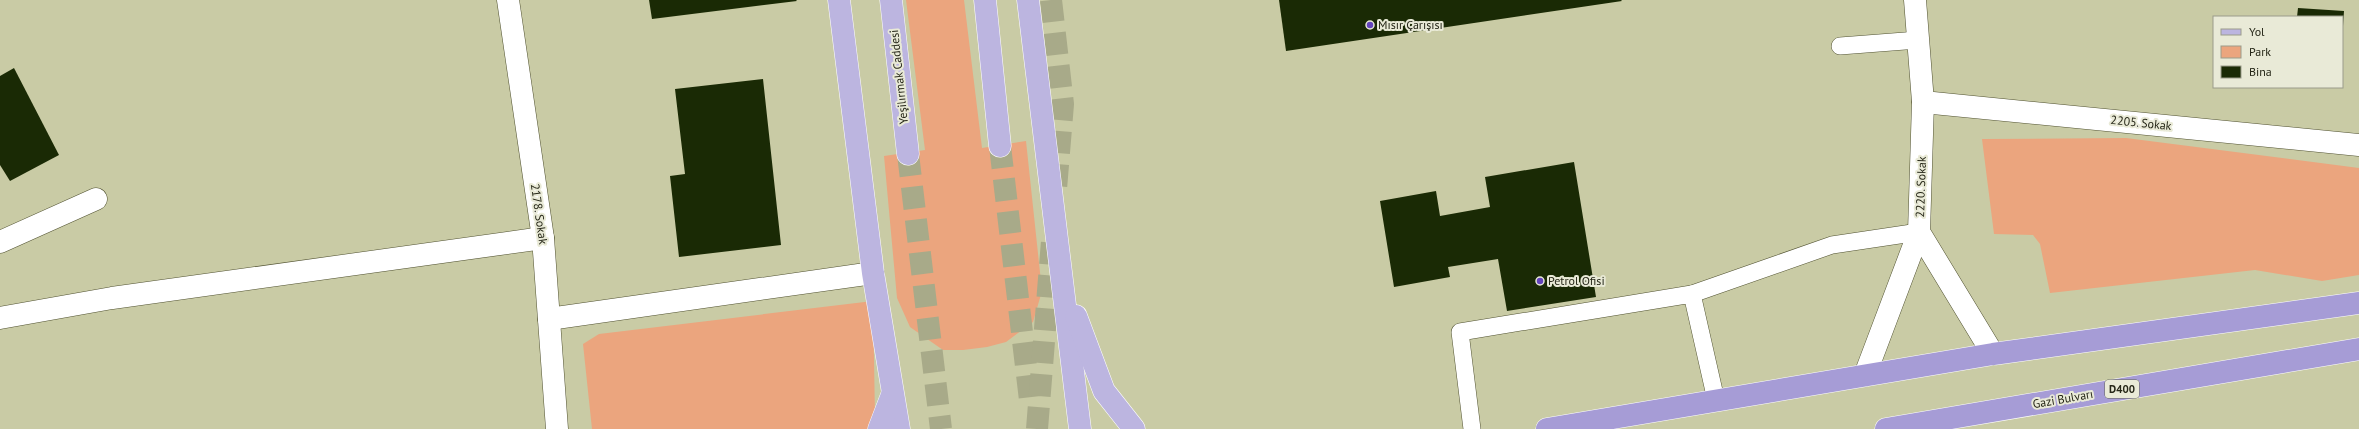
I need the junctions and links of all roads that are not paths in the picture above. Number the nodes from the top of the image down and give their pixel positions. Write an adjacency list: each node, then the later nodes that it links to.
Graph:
1 (508, 0): 15 (street, 2178. Sokak)
2 (839, 0): 17 (main road)
3 (890, 0): 12 (main road, Yeşilırmak Caddesi)
4 (985, 0): 11 (main road)
5 (1028, 0): 18 (main road)
6 (1915, 0): 7 (street, 2220. Sokak)
7 (1918, 40): 8 (lane); 9 (street, 2220. Sokak)
8 (1840, 46)
9 (1923, 102): 10 (street, 2205. Sokak); 14 (street, 2220. Sokak)
10 (2359, 145)
11 (1000, 146)
12 (908, 154)
13 (96, 199): 16 (street)
14 (1919, 232): 19 (lane); 24 (street, 2220. Sokak); 25 (street)
15 (543, 238): 21 (street); 22 (street, 2178. Sokak)
16 (0, 242)
17 (873, 273): 22 (street); 26 (main road)
18 (1062, 276): 31 (main road); 32 (main road)
19 (1692, 294): 27 (lane); 33 (lane)
20 (2359, 302): 24 (highway)
21 (0, 318)
22 (549, 319): 28 (street, 2178. Sokak)
23 (2359, 349): 35 (highway, Gazi Bulvarı / D400)
24 (1993, 354): 25 (highway)
25 (1865, 375): 27 (highway)
26 (893, 394): 29 (main road); 30 (main road)
27 (1716, 400): 34 (highway)
28 (557, 429)
29 (880, 429)
30 (898, 429)
31 (1080, 429)
32 (1134, 429)
33 (1472, 429)
34 (1547, 429)
35 (1886, 429)

